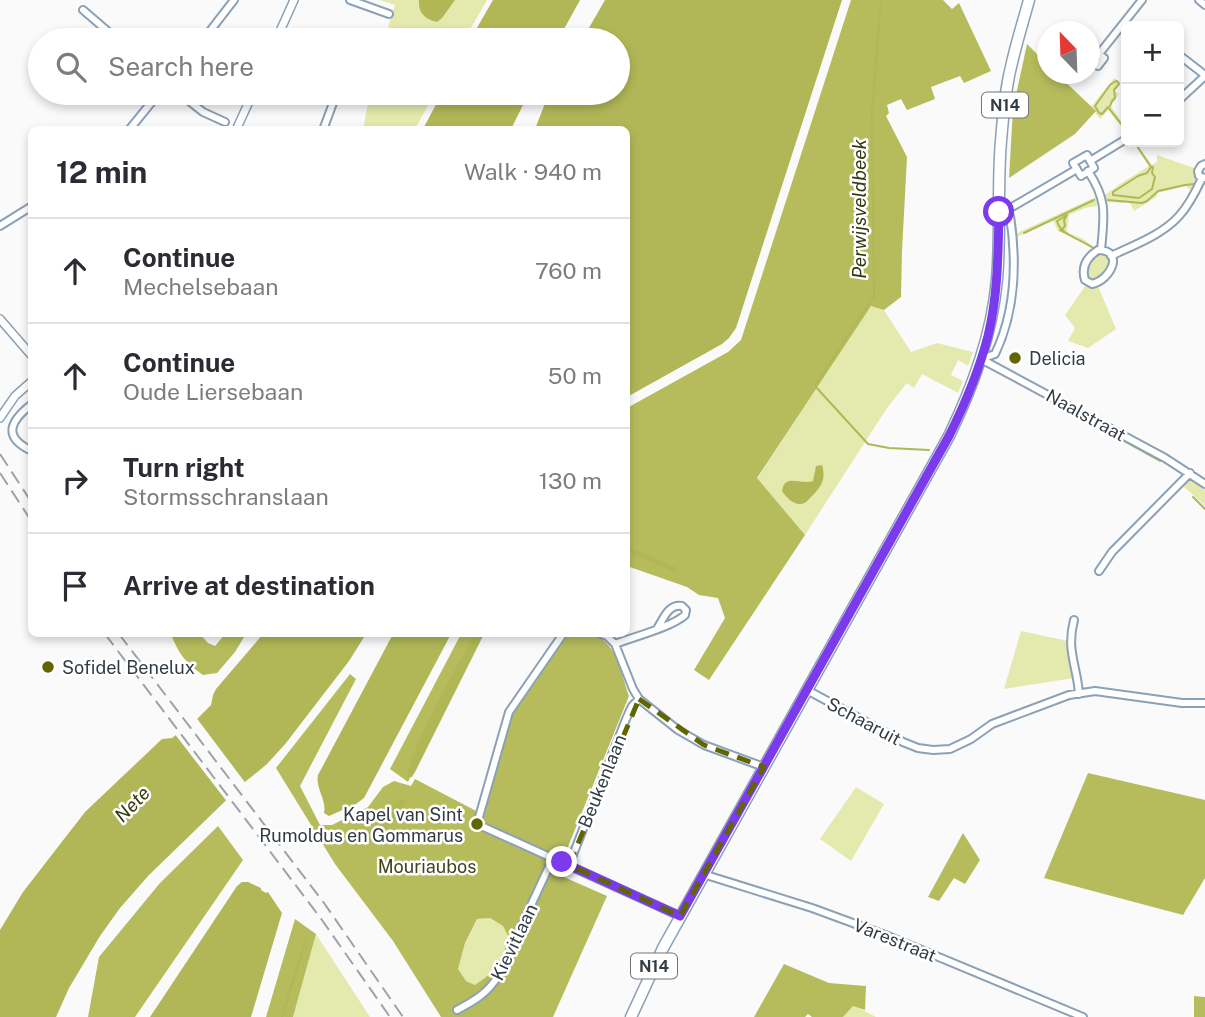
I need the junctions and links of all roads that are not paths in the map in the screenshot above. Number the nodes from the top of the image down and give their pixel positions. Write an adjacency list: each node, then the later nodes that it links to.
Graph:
1 (234, 0): 11 (street)
2 (294, 0): 12 (street)
3 (350, 0): 9 (street)
4 (1029, 0): 32 (main road, N14)
5 (1142, 0): 13 (street)
6 (1199, 0): 7 (street)
7 (1205, 5)
8 (83, 10): 10 (street)
9 (389, 14)
10 (104, 28)
11 (213, 28)
12 (281, 28)
13 (1100, 53)
14 (1184, 59): 15 (street)
15 (1205, 76): 16 (street)
16 (1184, 95)
17 (149, 105): 22 (street)
18 (194, 105): 21 (street)
19 (247, 105): 23 (street)
20 (332, 105): 24 (street)
21 (225, 122)
22 (132, 126)
23 (238, 126)
24 (324, 126)
25 (1121, 142): 26 (street)
26 (1090, 161): 28 (street); 29 (street)
27 (1205, 164): 30 (street)
28 (1077, 169): 29 (street); 32 (street)
29 (1088, 171): 34 (street)
30 (1204, 178): 35 (street)
31 (28, 210): 33 (street)
32 (1005, 214): 36 (main road, N14); 37 (street)
33 (0, 226)
34 (1101, 250): 35 (street); 35 (street)
35 (1111, 256)
36 (996, 288): 37 (street); 42 (main road, N14)
37 (1013, 289): 42 (street)
38 (0, 319): 39 (street)
39 (18, 340): 40 (street); 41 (street)
40 (28, 346)
41 (28, 352)
42 (981, 359): 47 (street, Naalstraat); 56 (main road, N14)
43 (28, 385): 45 (street)
44 (28, 407): 46 (street)
45 (0, 416)
46 (28, 448)
47 (1190, 473): 48 (street, Naalstraat); 49 (street)
48 (1205, 484)
49 (1098, 571)
50 (1074, 620): 57 (street)
51 (657, 629): 51 (street); 54 (street)
52 (560, 637): 62 (street)
53 (608, 637): 54 (street)
54 (615, 644): 55 (street)
55 (633, 689): 58 (street); 60 (street)
56 (807, 690): 57 (street, Schaaruit); 61 (main road, N14)
57 (1079, 694): 59 (street, Schaaruit)
58 (639, 699): 60 (street, Beukenlaan); 61 (street)
59 (1205, 703)
60 (632, 706): 63 (street, Beukenlaan)
61 (764, 767): 64 (main road, N14)
62 (553, 858): 63 (street); 66 (street, Kievitlaan)
63 (569, 865): 65 (street)
64 (703, 874): 65 (main road, N14); 68 (street, Varestraat)
65 (680, 916): 67 (main road, N14)
66 (457, 1010)
67 (631, 1017)
68 (1083, 1017)

